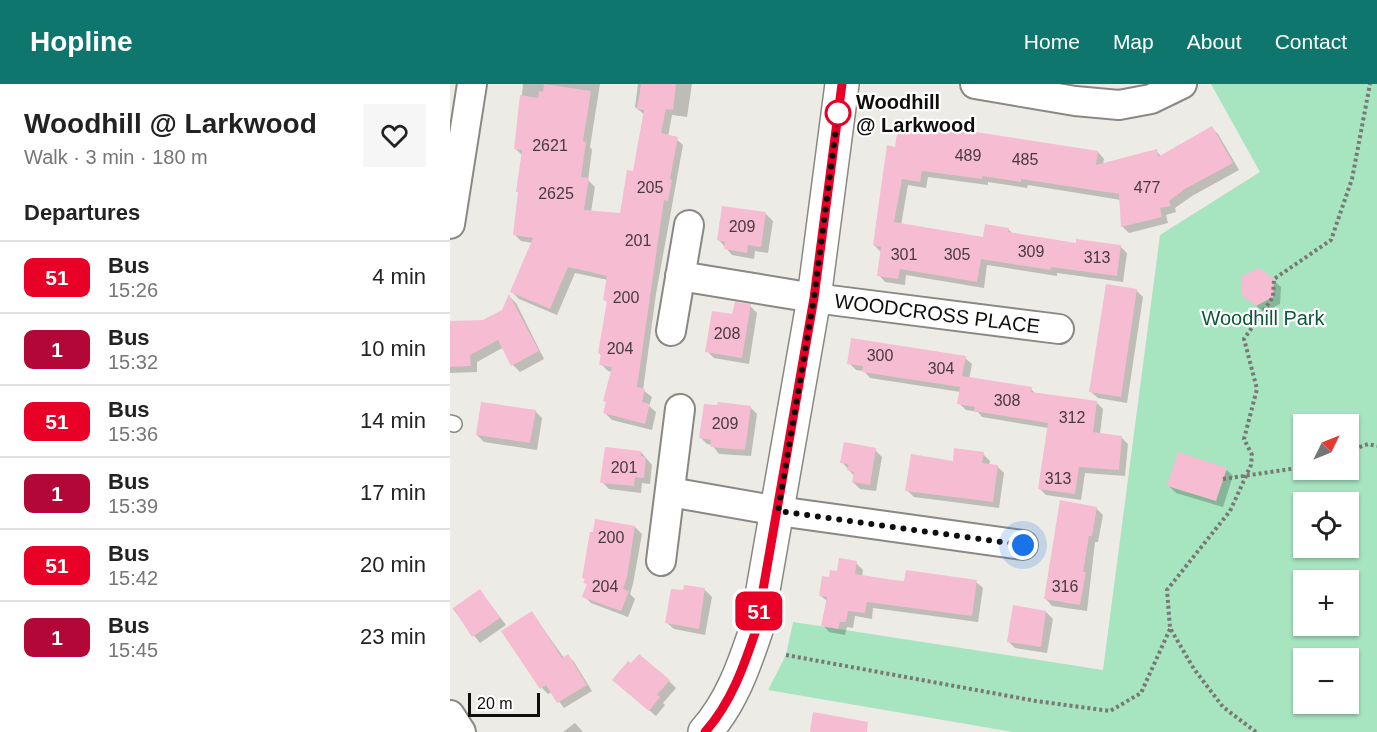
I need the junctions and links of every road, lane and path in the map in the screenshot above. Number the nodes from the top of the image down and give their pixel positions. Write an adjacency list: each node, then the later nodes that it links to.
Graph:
1 (472, 84): 6 (street)
2 (842, 84): 9 (street)
3 (975, 84): 4 (street)
4 (1182, 84)
5 (1370, 84): 16 (path)
6 (450, 224)
7 (689, 225): 8 (street)
8 (680, 276): 9 (street, WOODCROSS PLACE); 11 (street)
9 (814, 298): 10 (street, WOODCROSS PLACE); 19 (street)
10 (1059, 329)
11 (671, 331)
12 (680, 409): 18 (street)
13 (1377, 446): 14 (path)
14 (1359, 447)
15 (1293, 468): 16 (path)
16 (1245, 475): 17 (path); 22 (path)
17 (1223, 479)
18 (670, 492): 19 (street); 21 (street)
19 (778, 511): 20 (street); 26 (street)
20 (1023, 545)
21 (661, 561)
22 (1170, 628): 23 (path); 27 (path)
23 (786, 655)
24 (450, 715): 25 (street)
25 (461, 732)
26 (705, 732)
27 (1257, 732)

